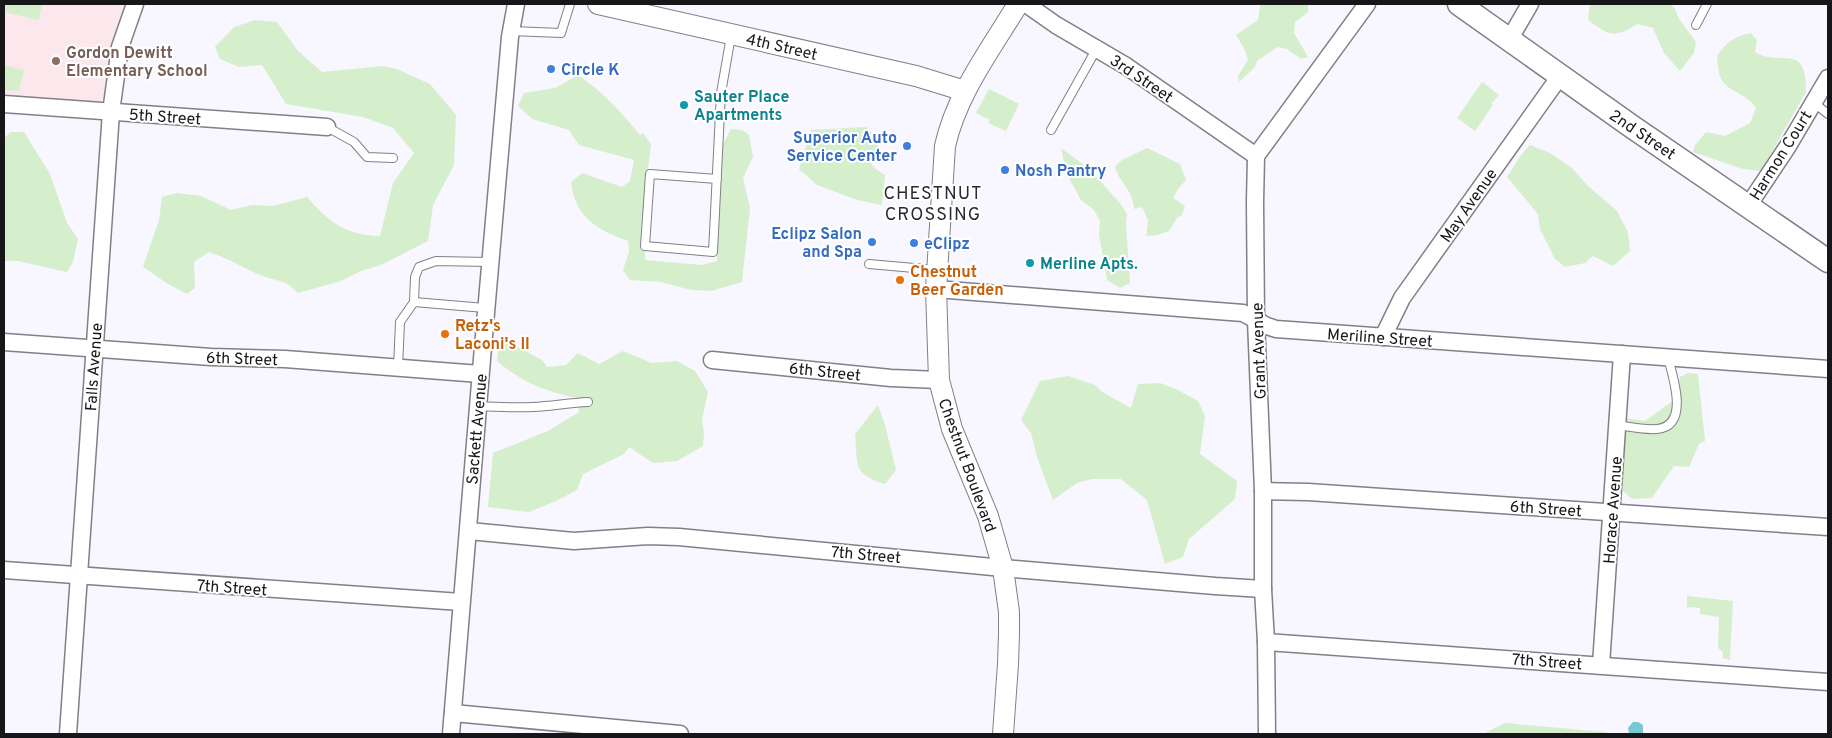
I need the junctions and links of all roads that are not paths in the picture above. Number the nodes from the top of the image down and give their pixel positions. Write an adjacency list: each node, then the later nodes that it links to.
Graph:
1 (136, 4): 21 (street, Falls Avenue)
2 (516, 4): 12 (street, Sackett Avenue)
3 (570, 4): 12 (lane)
4 (598, 4): 13 (street, 4th Street)
5 (1018, 4): 18 (street, Chestnut Boulevard)
6 (1026, 4): 15 (street, 3rd Street)
7 (1366, 4): 25 (street)
8 (1459, 4): 14 (main road, 2nd Street)
9 (1530, 4): 14 (street)
10 (1707, 4): 11 (lane)
11 (1696, 25)
12 (511, 31): 30 (street, Sackett Avenue)
13 (732, 34): 18 (street, 4th Street); 27 (lane)
14 (1509, 40): 16 (main road, 2nd Street)
15 (1097, 48): 24 (lane); 25 (street, 3rd Street)
16 (1560, 76): 28 (main road, 2nd Street); 36 (street, May Avenue)
17 (1828, 78): 19 (street, Harmon Court)
18 (965, 91): 32 (street, Chestnut Boulevard)
19 (1813, 102): 22 (lane); 28 (street, Harmon Court)
20 (4, 104): 21 (street, 5th Street)
21 (111, 112): 23 (street, 5th Street); 38 (street, Falls Avenue)
22 (1828, 114)
23 (327, 127): 26 (lane)
24 (1051, 130)
25 (1256, 156): 35 (street, Grant Avenue)
26 (393, 158)
27 (716, 179): 27 (lane)
28 (1748, 206): 29 (main road, 2nd Street)
29 (1828, 261)
30 (490, 262): 33 (lane); 34 (street, Sackett Avenue)
31 (869, 264): 32 (lane)
32 (937, 280): 35 (street, Meriline Street); 45 (street, Chestnut Boulevard)
33 (414, 302): 34 (lane); 42 (lane)
34 (485, 308): 44 (street, Sackett Avenue)
35 (1256, 320): 36 (street, Meriline Street); 49 (street, Grant Avenue)
36 (1383, 337): 39 (street, Meriline Street)
37 (4, 342): 38 (street, 6th Street)
38 (95, 348): 42 (street, 6th Street); 55 (street, Falls Avenue)
39 (1622, 354): 40 (street, Meriline Street); 48 (street, Horace Avenue)
40 (1668, 358): 43 (street, Meriline Street); 48 (lane)
41 (712, 360): 45 (street, 6th Street)
42 (398, 368): 44 (street, 6th Street)
43 (1828, 369)
44 (480, 374): 47 (street, Sackett Avenue)
45 (939, 380): 53 (street, Chestnut Boulevard)
46 (588, 402): 47 (lane)
47 (478, 406): 52 (street, Sackett Avenue)
48 (1617, 426): 50 (street, Horace Avenue)
49 (1263, 491): 50 (street, 6th Street); 56 (street, Grant Avenue)
50 (1610, 512): 51 (street, 6th Street); 59 (street, Horace Avenue)
51 (1828, 528)
52 (469, 531): 53 (street, 7th Street); 57 (street, Sackett Avenue)
53 (1003, 568): 56 (street, 7th Street); 65 (street, Chestnut Boulevard)
54 (4, 570): 55 (street, 7th Street)
55 (79, 575): 57 (street, 7th Street); 62 (street, Falls Avenue)
56 (1263, 589): 58 (street, Grant Avenue)
57 (461, 602): 61 (street, Sackett Avenue)
58 (1266, 642): 59 (street, 7th Street); 66 (street, Grant Avenue)
59 (1601, 665): 60 (street, 7th Street)
60 (1828, 682)
61 (453, 713): 63 (street, Sackett Avenue); 64 (street)
62 (68, 734)
63 (451, 734)
64 (680, 734)
65 (1003, 734)
66 (1267, 734)

